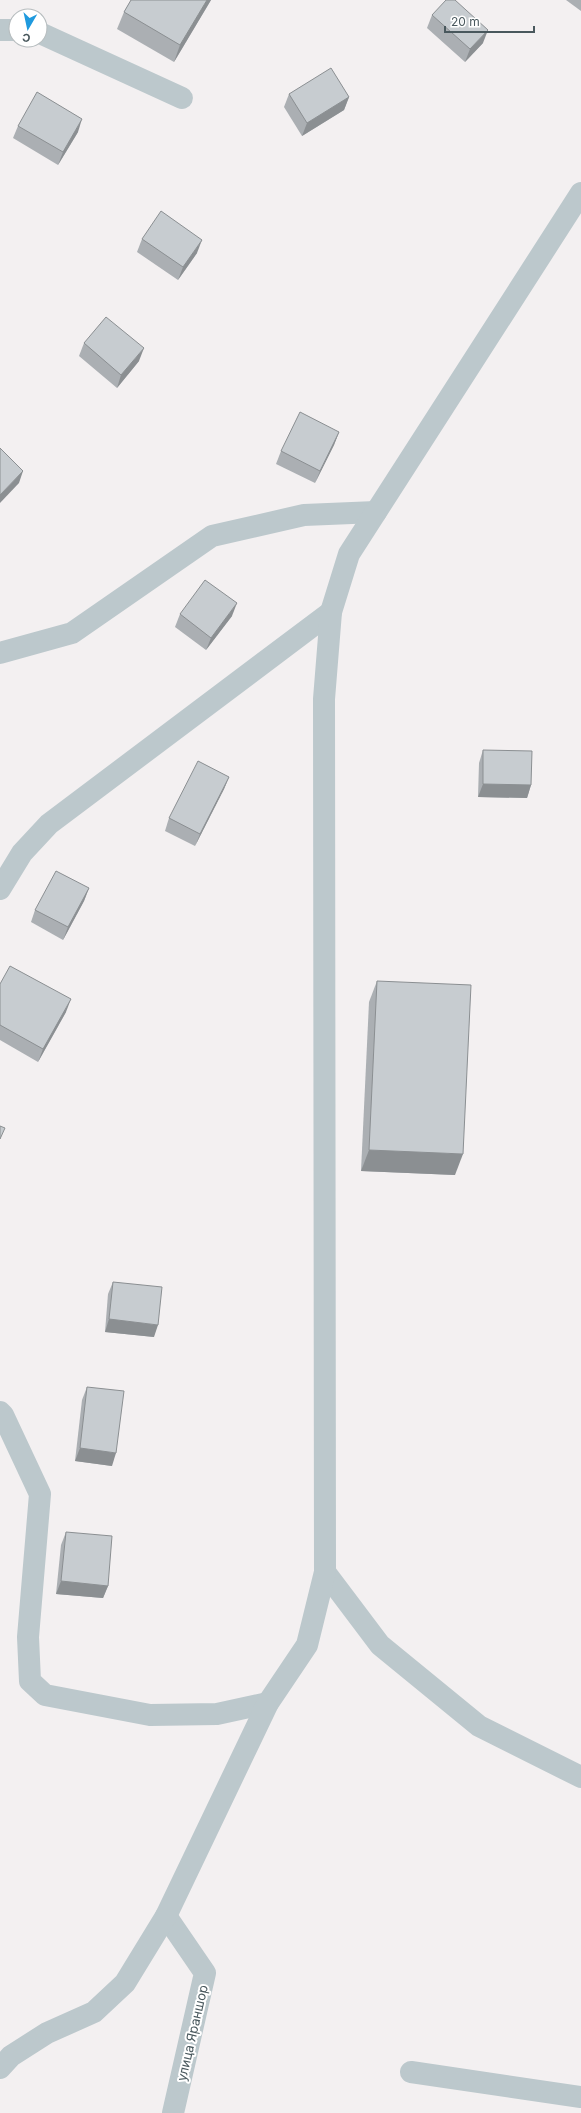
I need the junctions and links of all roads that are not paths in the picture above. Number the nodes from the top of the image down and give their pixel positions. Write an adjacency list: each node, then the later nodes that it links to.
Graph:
1 (48, 37): 2 (street)
2 (182, 98)
3 (581, 193): 4 (street)
4 (376, 512): 5 (street); 6 (street)
5 (331, 612): 7 (street); 9 (street)
6 (0, 653)
7 (0, 889)
8 (0, 1412): 10 (street)
9 (325, 1572): 10 (street); 11 (street)
10 (268, 1703): 12 (street)
11 (581, 1777)
12 (166, 1916): 13 (street); 16 (street, улица Яраншор)
13 (0, 2068)
14 (411, 2072): 15 (street)
15 (581, 2097)
16 (174, 2113)

